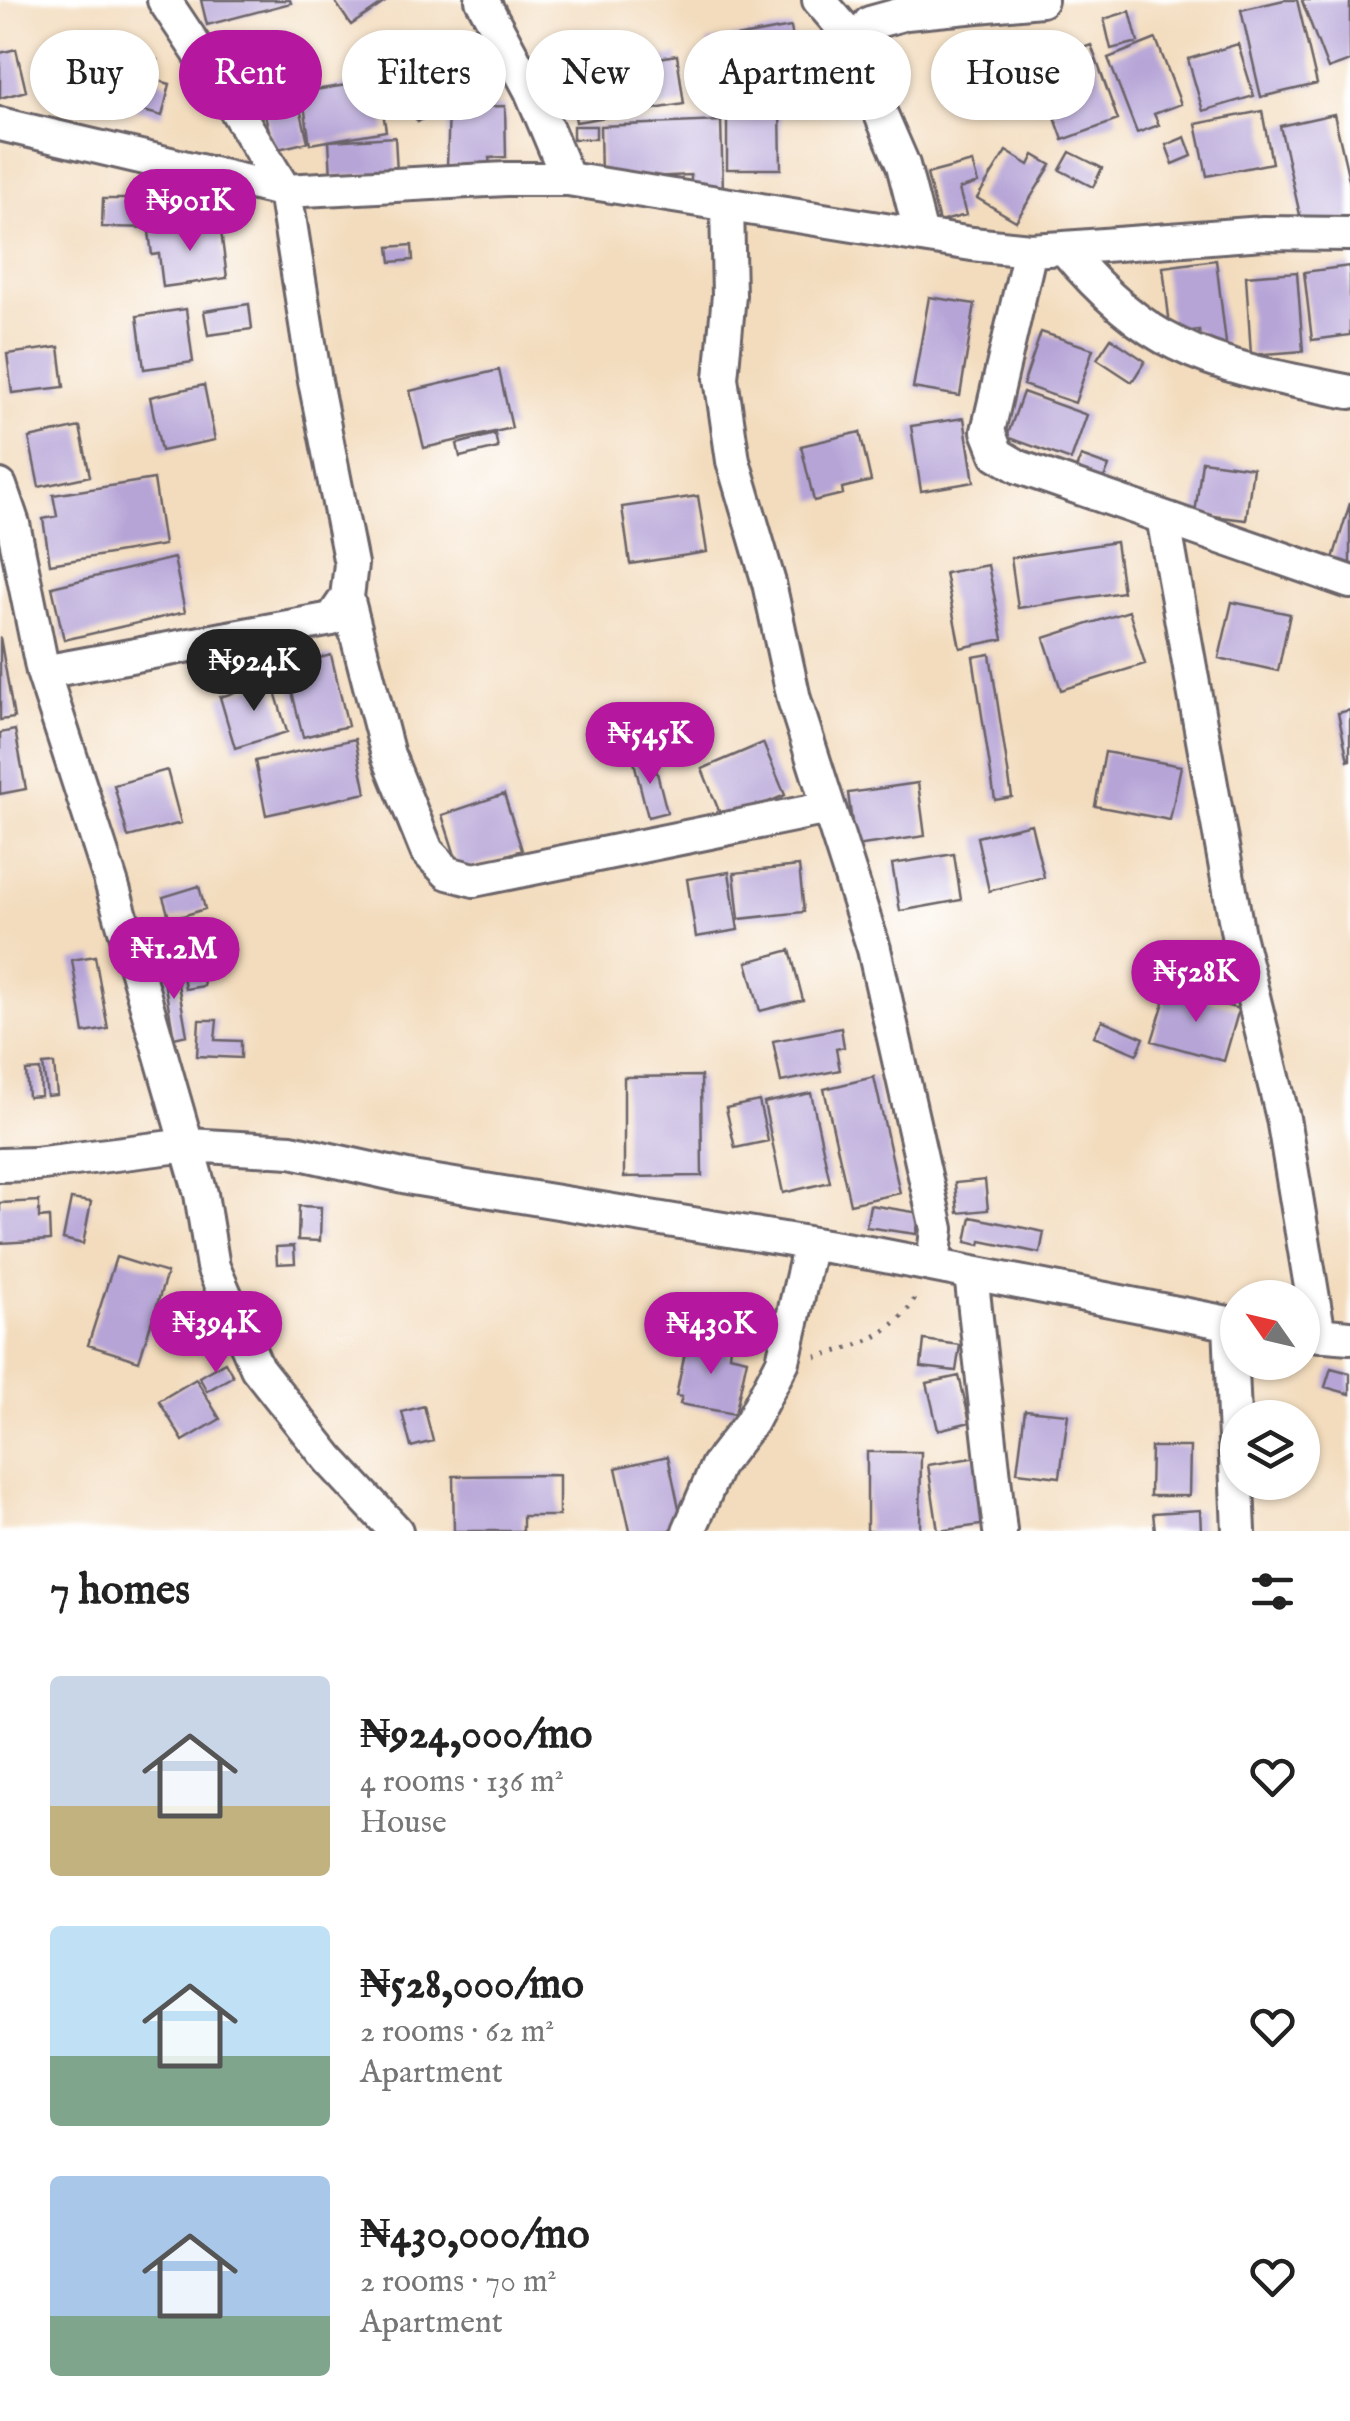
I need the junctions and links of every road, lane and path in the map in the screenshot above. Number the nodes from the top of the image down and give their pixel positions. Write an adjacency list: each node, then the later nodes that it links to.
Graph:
1 (164, 0): 10 (street)
2 (482, 0): 9 (street)
3 (820, 0): 5 (street)
4 (1041, 0): 6 (street)
5 (845, 30)
6 (867, 30)
7 (883, 120): 13 (street)
8 (0, 124): 10 (street)
9 (568, 179): 10 (street); 11 (street)
10 (285, 191): 21 (street)
11 (727, 206): 13 (street); 23 (street)
12 (1350, 234): 14 (street)
13 (921, 235): 15 (street)
14 (1064, 248): 15 (street); 16 (street)
15 (1030, 250): 18 (street)
16 (1350, 392)
17 (0, 486): 19 (street)
18 (1164, 517): 20 (street); 30 (street)
19 (6, 526): 22 (street)
20 (1350, 582)
21 (347, 597): 22 (street); 23 (street)
22 (44, 672): 24 (street)
23 (828, 808): 27 (street)
24 (188, 1145): 25 (street); 26 (street); 33 (street)
25 (0, 1166)
26 (810, 1244): 27 (street); 31 (street)
27 (933, 1265): 28 (street); 31 (path)
28 (971, 1274): 29 (street); 35 (street)
29 (1220, 1322)
30 (1324, 1335)
31 (783, 1362): 34 (street)
32 (1235, 1380): 36 (street)
33 (396, 1531)
34 (689, 1531)
35 (1000, 1531)
36 (1239, 1531)

